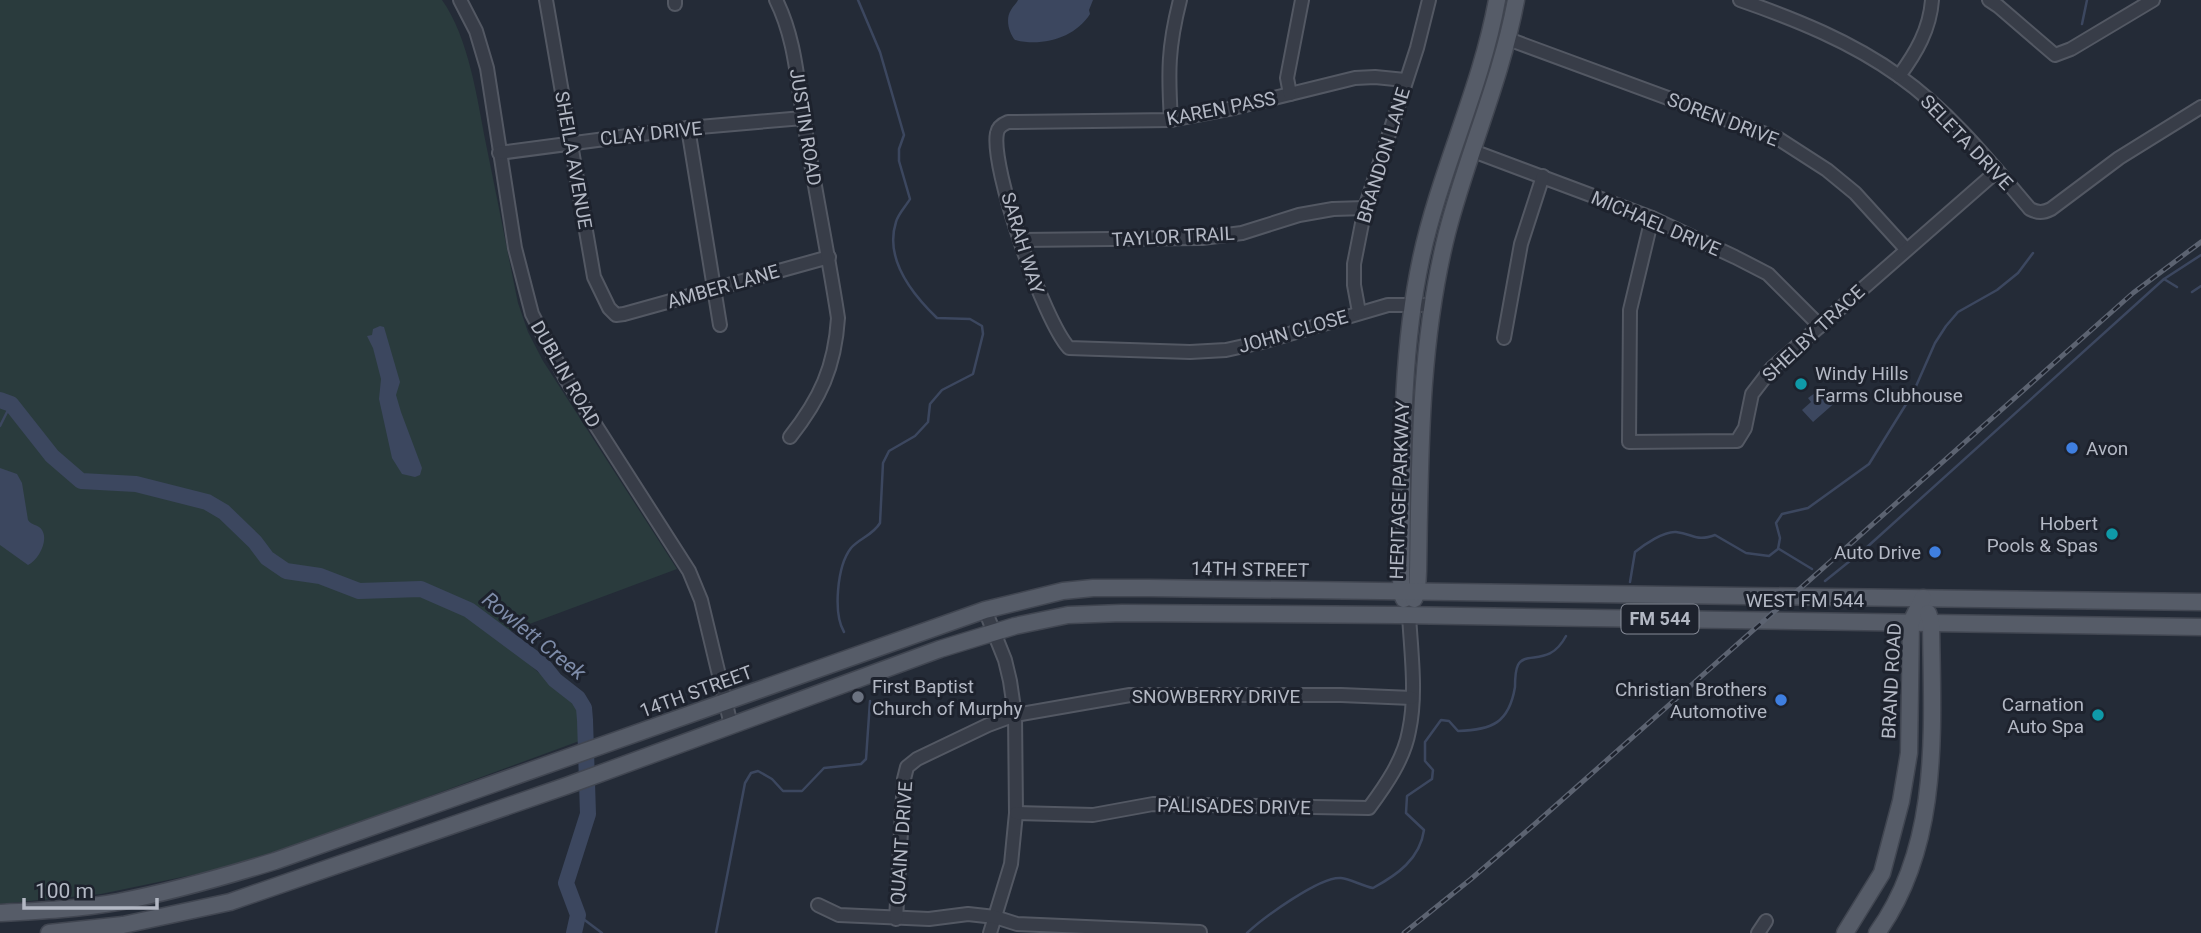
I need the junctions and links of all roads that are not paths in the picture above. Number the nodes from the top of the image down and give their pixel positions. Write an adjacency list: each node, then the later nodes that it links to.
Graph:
1 (460, 0): 24 (street, DUBLIN ROAD)
2 (546, 0): 22 (street, SHEILA AVENUE)
3 (776, 0): 18 (street, JUSTIN ROAD)
4 (1180, 0): 19 (street)
5 (1302, 0): 16 (street)
6 (1429, 0): 15 (street, BRANDON LANE)
7 (1497, 0): 33 (main road, HERITAGE PARKWAY)
8 (1516, 0): 13 (main road, HERITAGE PARKWAY)
9 (1740, 0): 14 (street, SELETA DRIVE)
10 (1932, 0): 14 (street)
11 (1989, 0): 12 (street)
12 (2154, 0)
13 (1508, 39): 23 (main road, HERITAGE PARKWAY); 30 (street, SOREN DRIVE)
14 (1899, 76): 25 (street, SELETA DRIVE)
15 (1405, 80): 16 (street, KAREN PASS); 27 (street, BRANDON LANE)
16 (1290, 94): 19 (street, KAREN PASS)
17 (2201, 107): 25 (street, SELETA DRIVE)
18 (803, 118): 20 (street, CLAY DRIVE); 31 (street, JUSTIN ROAD)
19 (1171, 120): 21 (street, KAREN PASS)
20 (688, 128): 22 (street, CLAY DRIVE); 32 (street)
21 (997, 132): 29 (street, SARAH WAY)
22 (571, 142): 24 (street, CLAY DRIVE); 36 (street, SHEILA AVENUE)
23 (1473, 151): 26 (street, MICHAEL DRIVE); 34 (main road, HERITAGE PARKWAY)
24 (499, 153): 55 (street, DUBLIN ROAD)
25 (1997, 171): 30 (street, SHELBY TRACE)
26 (1543, 176): 28 (street, MICHAEL DRIVE); 39 (street)
27 (1365, 208): 29 (street, TAYLOR TRAIL); 35 (street, BRANDON LANE)
28 (1652, 218): 38 (street, MICHAEL DRIVE); 38 (street, SHELBY TRACE)
29 (1020, 240): 40 (street, SARAH WAY)
30 (1906, 249): 38 (street, SHELBY TRACE)
31 (829, 257): 32 (street, AMBER LANE); 42 (street, JUSTIN ROAD)
32 (714, 288): 36 (street, AMBER LANE); 37 (street)
33 (1414, 304): 34 (street, JOHN CLOSE); 35 (street, JOHN CLOSE); 41 (main road, HERITAGE PARKWAY)
34 (1433, 306): 41 (main road, HERITAGE PARKWAY)
35 (1359, 312): 40 (street, JOHN CLOSE)
36 (616, 315)
37 (720, 325)
38 (1820, 326)
39 (1504, 338)
40 (1069, 348)
41 (1413, 414): 43 (main road, HERITAGE PARKWAY)
42 (790, 437)
43 (1409, 592): 44 (main road, WEST FM 544 / FM 544); 47 (main road, 14TH STREET); 48 (main road, HERITAGE PARKWAY)
44 (1923, 597): 45 (main road, WEST FM 544 / FM 544); 49 (main road, BRAND ROAD); 50 (main road, BRAND ROAD)
45 (2160, 601): 46 (main road, WEST FM 544 / FM 544); 51 (main road)
46 (2201, 602)
47 (985, 610): 53 (street); 55 (main road, 14TH STREET)
48 (1409, 615): 49 (main road, WEST FM 544 / FM 544); 53 (main road); 54 (street)
49 (1911, 622): 50 (main road, WEST FM 544 / FM 544); 58 (main road, BRAND ROAD)
50 (1931, 622): 51 (main road, WEST FM 544 / FM 544); 59 (main road, BRAND ROAD)
51 (2161, 626): 52 (main road, WEST FM 544 / FM 544)
52 (2201, 627)
53 (994, 633): 56 (street); 57 (main road)
54 (1412, 698): 56 (street, SNOWBERRY DRIVE); 61 (street, PALISADES DRIVE)
55 (726, 702): 57 (street, DUBLIN ROAD); 63 (main road, 14TH STREET)
56 (1015, 715): 60 (street, SNOWBERRY DRIVE); 61 (street)
57 (731, 725): 68 (main road)
58 (1909, 753): 59 (main road); 71 (main road, BRAND ROAD)
59 (1932, 753): 72 (main road, BRAND ROAD)
60 (907, 767): 65 (street, QUAINT DRIVE)
61 (1016, 813): 64 (street)
62 (818, 905): 65 (street)
63 (0, 913)
64 (995, 917): 65 (street); 67 (street); 69 (street)
65 (896, 919)
66 (1766, 920): 70 (street)
67 (1200, 932)
68 (48, 933)
69 (990, 933)
70 (1758, 933)
71 (1844, 933)
72 (1877, 933)

